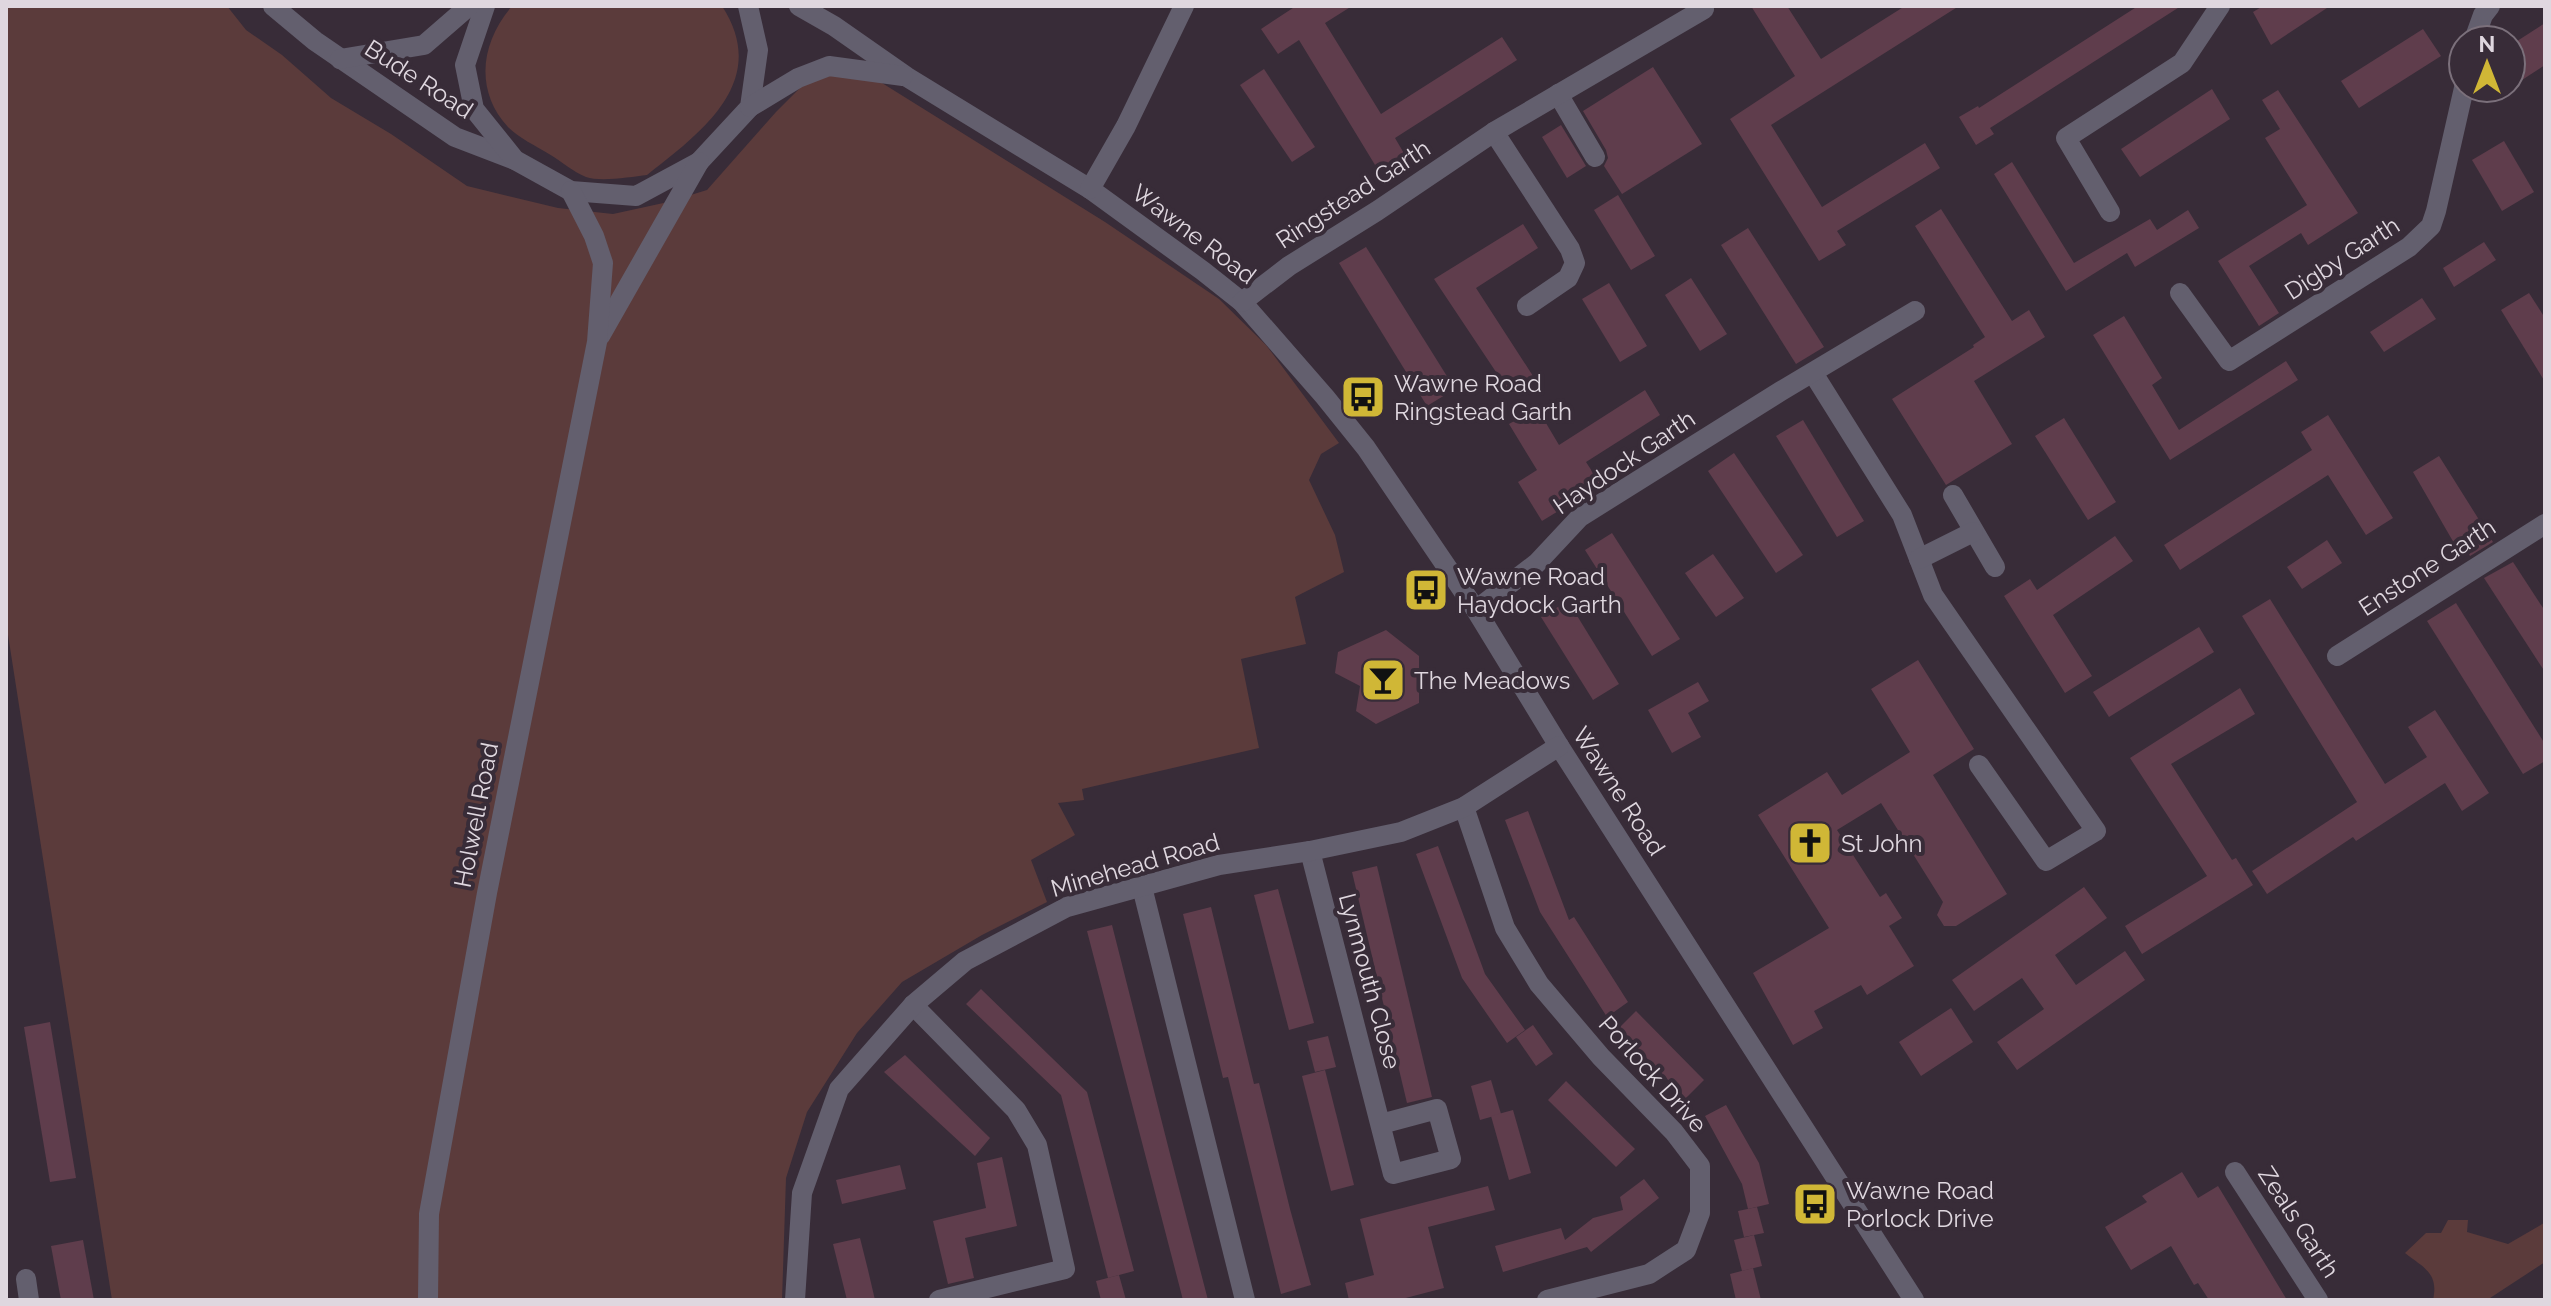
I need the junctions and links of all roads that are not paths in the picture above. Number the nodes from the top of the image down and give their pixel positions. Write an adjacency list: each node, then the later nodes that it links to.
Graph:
1 (273, 6): 11 (street, Bude Road)
2 (469, 6): 11 (street, Bude Road)
3 (485, 6): 18 (street)
4 (748, 6): 15 (street)
5 (799, 6): 12 (street, Wawne Road)
6 (1184, 6): 20 (street)
7 (2220, 6): 22 (street)
8 (2490, 6): 10 (street)
9 (1704, 9): 13 (street, Ringstead Garth)
10 (2480, 24)
11 (340, 59): 18 (street, Bude Road)
12 (907, 77): 15 (street, Wawne Road); 20 (street, Wawne Road)
13 (1558, 94): 16 (street, Ringstead Garth); 17 (street)
14 (2460, 104): 23 (street, Digby Garth)
15 (750, 107): 19 (street, Wawne Road)
16 (1494, 132): 24 (street, Ringstead Garth); 25 (street)
17 (1595, 157)
18 (515, 160): 21 (street)
19 (699, 162): 21 (street); 27 (street, Holwell Road)
20 (1090, 189): 24 (street, Wawne Road)
21 (571, 191): 27 (street, Holwell Road)
22 (2110, 212)
23 (2180, 293)
24 (1242, 302): 34 (street, Wawne Road)
25 (1527, 306)
26 (1915, 311): 28 (street, Haydock Garth)
27 (597, 342): 44 (street, Holwell Road)
28 (1813, 373): 32 (street); 34 (street, Haydock Garth)
29 (1953, 495): 31 (street)
30 (2545, 524): 35 (street, Enstone Garth)
31 (1973, 532): 32 (street); 33 (street)
32 (1919, 559): 37 (street)
33 (1995, 567)
34 (1476, 610): 36 (street, Wawne Road)
35 (2337, 656)
36 (1559, 746): 38 (street, Minehead Road); 49 (street, Wawne Road)
37 (1979, 765)
38 (1464, 807): 39 (street, Minehead Road); 48 (street, Porlock Drive)
39 (1310, 851): 40 (street, Minehead Road); 42 (street, Lynmouth Close)
40 (1142, 887): 41 (street, Minehead Road); 47 (street)
41 (913, 1005): 45 (street, Minehead Road); 46 (street)
42 (1381, 1124)
43 (2235, 1172): 50 (street, Zeals Garth)
44 (428, 1300)
45 (795, 1300)
46 (939, 1300)
47 (1245, 1300)
48 (1547, 1300)
49 (1914, 1300)
50 (2318, 1300)

